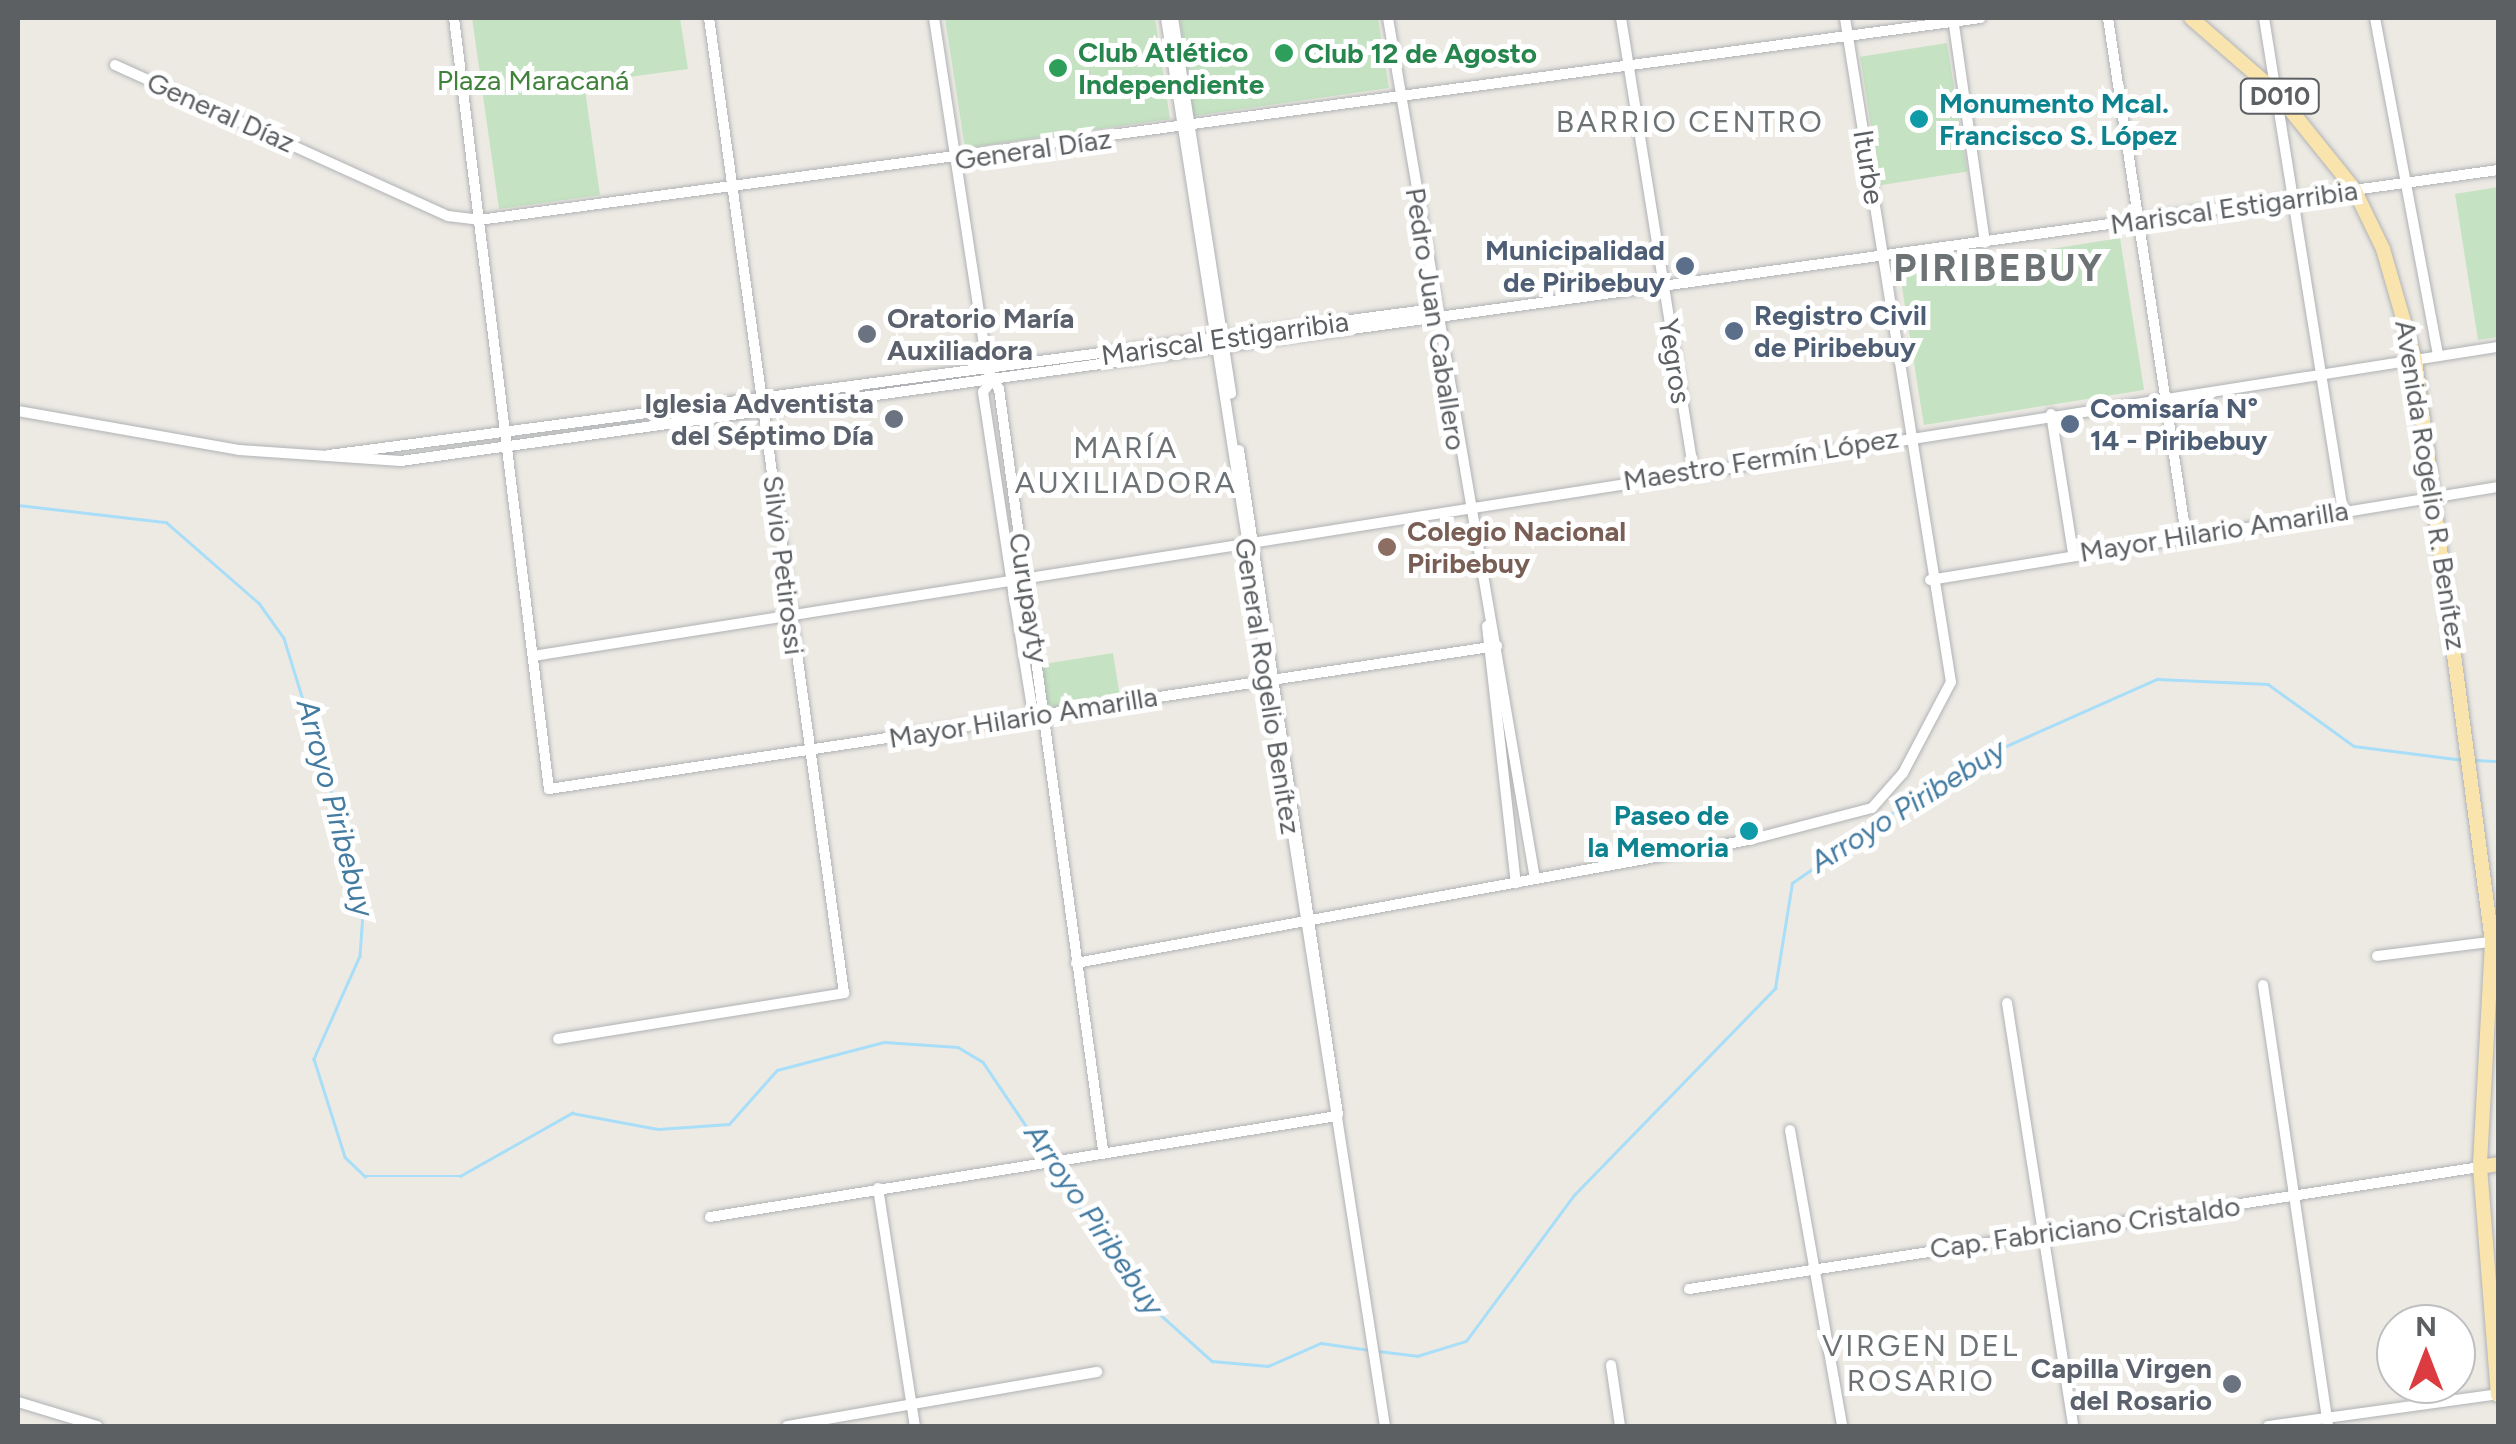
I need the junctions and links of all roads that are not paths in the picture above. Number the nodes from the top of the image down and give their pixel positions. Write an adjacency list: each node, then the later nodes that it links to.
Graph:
1 (454, 18): 27 (street)
2 (708, 18): 24 (street, Silvio Petirossi)
3 (934, 18): 21 (street, Curupayty)
4 (1166, 18): 20 (street, General Rogelio Benítez)
5 (1174, 18): 20 (street, General Rogelio Benítez)
6 (1388, 18): 19 (street, Pedro Juan Caballero)
7 (1621, 18): 17 (street, Yegros)
8 (1845, 18): 15 (street, Iturbe)
9 (1980, 18): 14 (street, General Díaz)
10 (2108, 18): 28 (street)
11 (2191, 18): 18 (main road, Avenida Rogelio R. Benítez / D010)
12 (2264, 18): 18 (street)
13 (2375, 18): 23 (street)
14 (1953, 19): 15 (street, General Díaz); 29 (street)
15 (1848, 36): 17 (street, General Díaz); 30 (street, Iturbe)
16 (115, 65): 27 (street, General Díaz)
17 (1630, 66): 19 (street, General Díaz); 31 (street, Yegros)
18 (2276, 92): 25 (main road, Avenida Rogelio R. Benítez / D010); 26 (street)
19 (1400, 98): 20 (street, General Díaz); 32 (street, Pedro Juan Caballero)
20 (1187, 128): 21 (street, General Díaz); 33 (street, General Rogelio Benítez)
21 (956, 160): 24 (street, General Díaz); 38 (street, Curupayty)
22 (2498, 170): 23 (street, Mariscal Estigarribia)
23 (2402, 182): 25 (street, Mariscal Estigarribia); 35 (street)
24 (733, 187): 27 (street, General Díaz); 40 (street, Silvio Petirossi)
25 (2354, 189): 26 (street, Mariscal Estigarribia); 36 (main road, Avenida Rogelio R. Benítez / D010)
26 (2293, 198): 28 (street, Mariscal Estigarribia); 37 (street)
27 (479, 220): 44 (street)
28 (2136, 221): 29 (street, Mariscal Estigarribia); 39 (street)
29 (1984, 243): 30 (street, Mariscal Estigarribia)
30 (1883, 258): 31 (street, Mariscal Estigarribia); 43 (street, Iturbe)
31 (1663, 289): 32 (street, Mariscal Estigarribia); 45 (street, Yegros)
32 (1434, 315): 33 (street, Mariscal Estigarribia); 48 (street, Pedro Juan Caballero)
33 (1221, 344): 38 (street, Mariscal Estigarribia); 51 (street, General Rogelio Benítez)
34 (2498, 347): 35 (street, Maestro Fermín López)
35 (2438, 356): 36 (street, Maestro Fermín López)
36 (2416, 360): 37 (street, Maestro Fermín López); 47 (main road, Avenida Rogelio R. Benítez / D010)
37 (2322, 375): 39 (street, Maestro Fermín López); 49 (street)
38 (989, 377): 40 (street, Mariscal Estigarribia); 53 (street, Curupayty); 54 (street, Curupayty)
39 (2162, 398): 42 (street, Maestro Fermín López); 50 (street)
40 (763, 406): 44 (street, Mariscal Estigarribia); 56 (street, Silvio Petirossi)
41 (18, 411): 44 (street, Mariscal Estigarribia)
42 (2051, 414): 43 (street, Maestro Fermín López); 52 (street)
43 (1911, 436): 45 (street, Maestro Fermín López); 55 (street, Iturbe)
44 (507, 442): 60 (street)
45 (1693, 468): 48 (street, Maestro Fermín López)
46 (2498, 487): 47 (street, Mayor Hilario Amarilla)
47 (2434, 496): 49 (street, Mayor Hilario Amarilla); 68 (main road, Avenida Rogelio R. Benítez / D010)
48 (1467, 506): 51 (street, Maestro Fermín López); 57 (street, Pedro Juan Caballero)
49 (2342, 511): 50 (street, Mayor Hilario Amarilla)
50 (2186, 535): 52 (street, Mayor Hilario Amarilla)
51 (1251, 539): 53 (street, Maestro Fermín López); 61 (street, General Rogelio Benítez); 62 (street, General Rogelio Benítez)
52 (2073, 553): 55 (street, Mayor Hilario Amarilla)
53 (1025, 576): 54 (street, Maestro Fermín López); 63 (street, Curupayty)
54 (1011, 578): 56 (street, Maestro Fermín López); 63 (street, Curupayty)
55 (1930, 580): 65 (street, Iturbe)
56 (790, 614): 60 (street, Maestro Fermín López); 64 (street, Silvio Petirossi)
57 (1488, 620): 58 (street); 59 (street)
58 (1497, 646): 59 (street, Mayor Hilario Amarilla); 65 (street)
59 (1484, 649): 61 (street, Mayor Hilario Amarilla); 66 (street)
60 (533, 656): 64 (street, Mayor Hilario Amarilla)
61 (1276, 678): 62 (street, Mayor Hilario Amarilla); 67 (street, General Rogelio Benítez)
62 (1264, 680): 63 (street, Mayor Hilario Amarilla); 67 (street, General Rogelio Benítez)
63 (1042, 714): 64 (street, Mayor Hilario Amarilla); 70 (street)
64 (808, 749): 73 (street, Silvio Petirossi)
65 (1534, 879): 66 (street, Iturbe)
66 (1516, 882): 67 (street, Iturbe)
67 (1311, 920): 70 (street, Iturbe); 74 (street, General Rogelio Benítez)
68 (2495, 941): 69 (street); 78 (main road, D010)
69 (2377, 956)
70 (1076, 963): 76 (street)
71 (2263, 984): 80 (street)
72 (2007, 1003): 82 (street)
73 (558, 1039)
74 (1337, 1116): 76 (street); 94 (street, General Rogelio Benítez)
75 (1790, 1130): 83 (street)
76 (1103, 1150): 79 (street)
77 (2498, 1164): 78 (main road)
78 (2480, 1167): 80 (street, Cap. Fabriciano Cristaldo); 87 (main road, D010)
79 (878, 1188): 81 (street); 89 (street)
80 (2294, 1197): 82 (street, Cap. Fabriciano Cristaldo); 90 (street)
81 (710, 1217)
82 (2043, 1231): 83 (street, Cap. Fabriciano Cristaldo); 97 (street)
83 (1816, 1268): 84 (street, Cap. Fabriciano Cristaldo); 96 (street)
84 (1689, 1289)
85 (1611, 1365): 95 (street)
86 (1097, 1372): 89 (street)
87 (2498, 1395): 90 (street)
88 (18, 1402): 91 (street)
89 (912, 1406): 92 (street); 93 (street)
90 (2327, 1422): 98 (street)
91 (97, 1426)
92 (787, 1426)
93 (915, 1426)
94 (1385, 1426)
95 (1620, 1426)
96 (1842, 1426)
97 (2073, 1426)
98 (2268, 1426)

